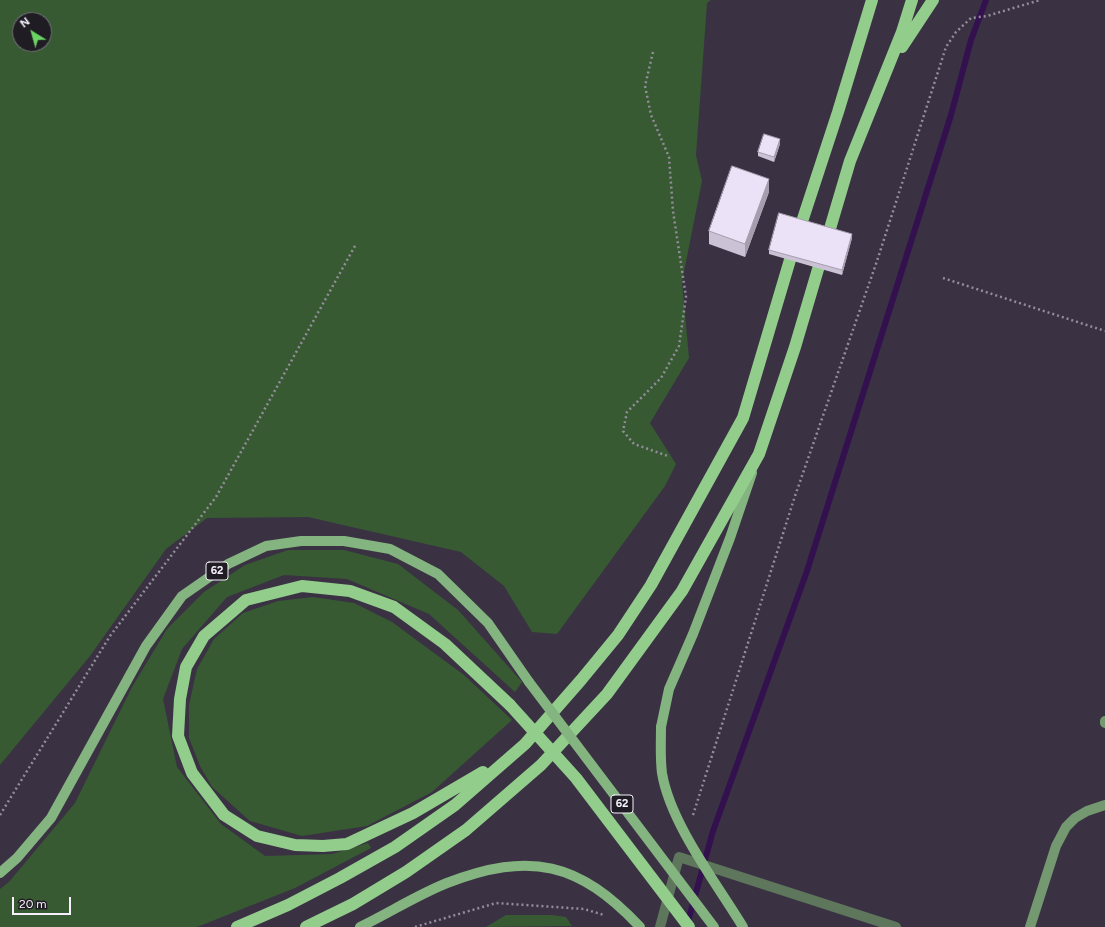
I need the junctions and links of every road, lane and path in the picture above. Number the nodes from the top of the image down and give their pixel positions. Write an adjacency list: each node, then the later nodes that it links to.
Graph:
1 (873, 0): 12 (highway)
2 (912, 0): 6 (highway)
3 (933, 0): 6 (highway)
4 (1040, 0): 15 (path)
5 (653, 52): 11 (path)
6 (884, 73): 10 (highway)
7 (356, 244): 14 (path)
8 (943, 278): 9 (path)
9 (1105, 331)
10 (759, 454): 19 (highway); 26 (main road, bridge)
11 (668, 456)
12 (525, 744): 18 (highway); 24 (highway, bridge)
13 (1105, 806): 28 (street)
14 (0, 815)
15 (691, 819)
16 (0, 873): 25 (main road, 62, bridge)
17 (608, 918): 21 (path)
18 (237, 927)
19 (306, 927)
20 (360, 927): 22 (main road)
21 (415, 927)
22 (640, 927)
23 (660, 927): 27 (street)
24 (688, 927)
25 (714, 927)
26 (744, 927)
27 (896, 927)
28 (1030, 927)

